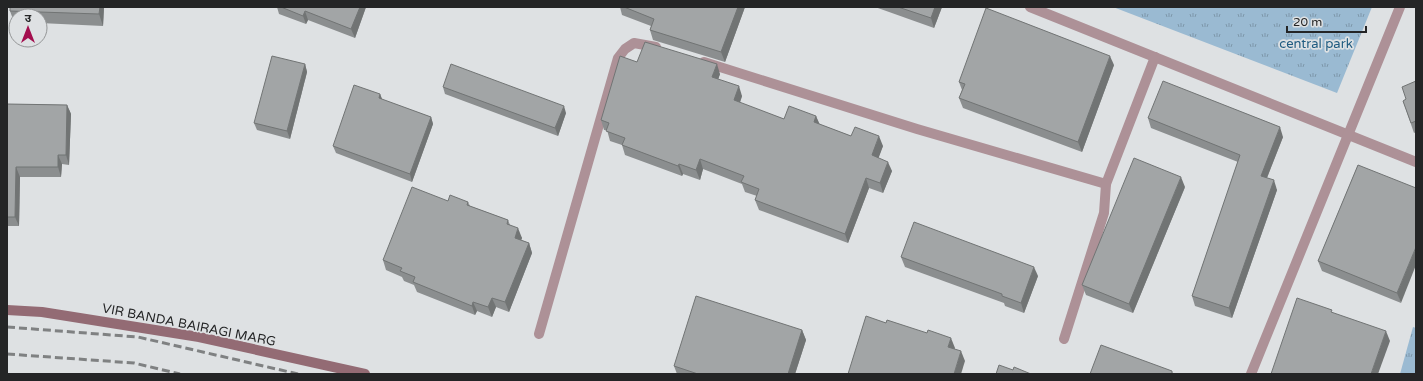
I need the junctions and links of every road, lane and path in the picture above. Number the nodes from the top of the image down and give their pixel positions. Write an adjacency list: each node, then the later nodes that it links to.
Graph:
1 (1030, 7): 5 (street)
2 (1400, 7): 6 (street)
3 (669, 51): 10 (street)
4 (691, 58): 8 (street)
5 (1155, 58): 6 (street); 8 (street)
6 (1348, 135): 7 (street); 13 (street)
7 (1416, 162)
8 (1106, 184): 11 (street)
9 (7, 310): 12 (main road, VIR BANDA BAIRAGI MARG)
10 (539, 334)
11 (1064, 339)
12 (365, 374)
13 (1251, 374)

